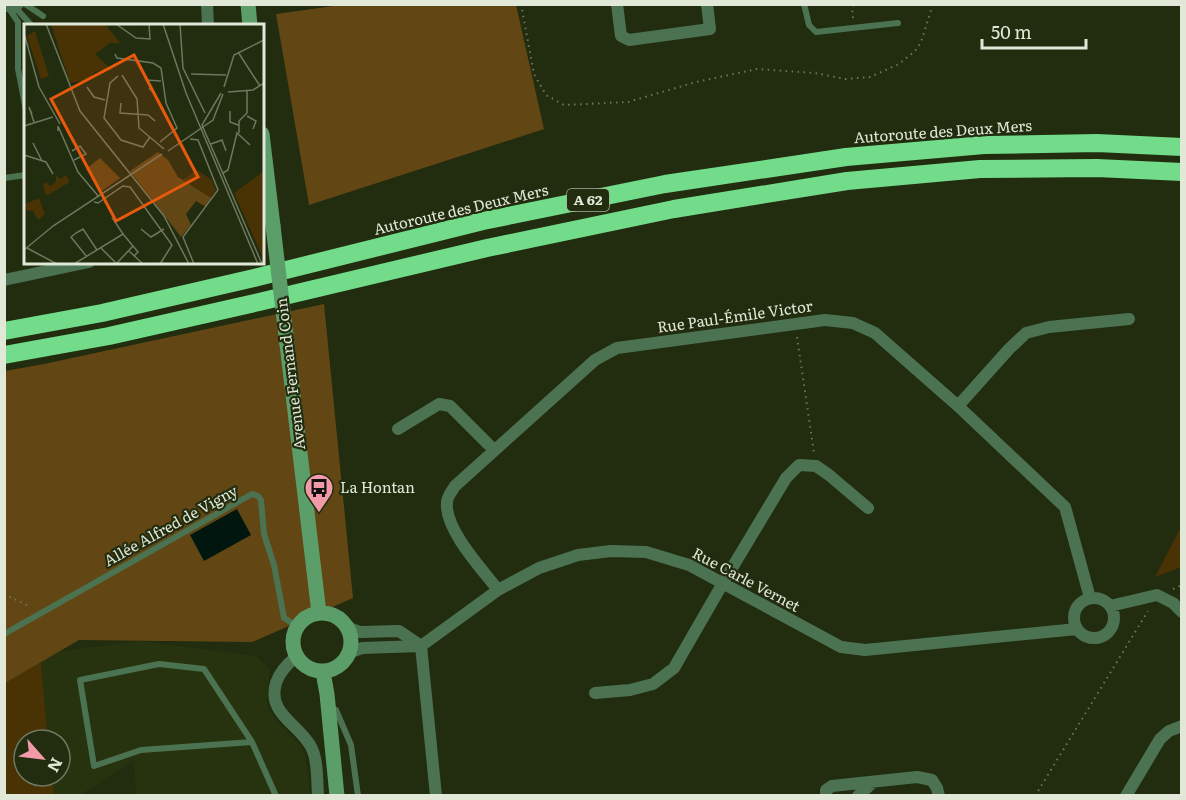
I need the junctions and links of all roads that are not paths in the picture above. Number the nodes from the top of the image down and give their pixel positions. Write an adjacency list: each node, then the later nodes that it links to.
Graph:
1 (207, 4): 10 (street)
2 (248, 4): 11 (main road)
3 (617, 4): 4 (street)
4 (707, 4)
5 (804, 4): 8 (lane)
6 (18, 5): 7 (lane); 9 (lane); 12 (lane)
7 (43, 16)
8 (898, 23)
9 (31, 24)
10 (208, 24)
11 (250, 24)
12 (24, 100)
13 (1182, 147): 21 (highway, Autoroute des Deux Mers / A 62)
14 (264, 151): 32 (main road, Avenue Fernand Coin, bridge)
15 (1182, 172): 22 (highway, A 62)
16 (24, 175): 17 (lane)
17 (4, 178)
18 (80, 264): 19 (street)
19 (4, 280)
20 (1129, 320): 23 (street)
21 (4, 331)
22 (4, 355)
23 (958, 406): 25 (street, Rue Paul-Émile Victor); 29 (street, Rue Paul-Émile Victor)
24 (398, 429): 25 (street)
25 (494, 450): 28 (street, Rue Paul-Émile Victor)
26 (868, 508): 27 (street)
27 (723, 583): 28 (street, Rue Carle Vernet); 35 (street, Rue Carle Vernet); 41 (street)
28 (498, 590): 37 (street, Rue Carle Vernet)
29 (1090, 598): 30 (street); 35 (street)
30 (1110, 606): 31 (street); 35 (street)
31 (1182, 612)
32 (319, 613): 33 (main road); 34 (main road)
33 (297, 626): 36 (lane, Allée Alfred de Vigny); 39 (main road)
34 (347, 627): 37 (street); 38 (main road)
35 (1077, 629)
36 (4, 634)
37 (421, 646): 38 (street); 50 (street)
38 (349, 653): 40 (main road)
39 (296, 657): 40 (main road); 47 (street)
40 (323, 672): 42 (main road)
41 (595, 693)
42 (328, 706): 48 (main road); 49 (lane)
43 (1182, 726): 54 (street)
44 (252, 742): 44 (lane); 46 (lane)
45 (873, 782): 51 (street); 52 (street); 53 (street)
46 (276, 795)
47 (318, 795)
48 (337, 795)
49 (358, 795)
50 (436, 795)
51 (826, 795)
52 (858, 795)
53 (939, 795)
54 (1126, 795)

